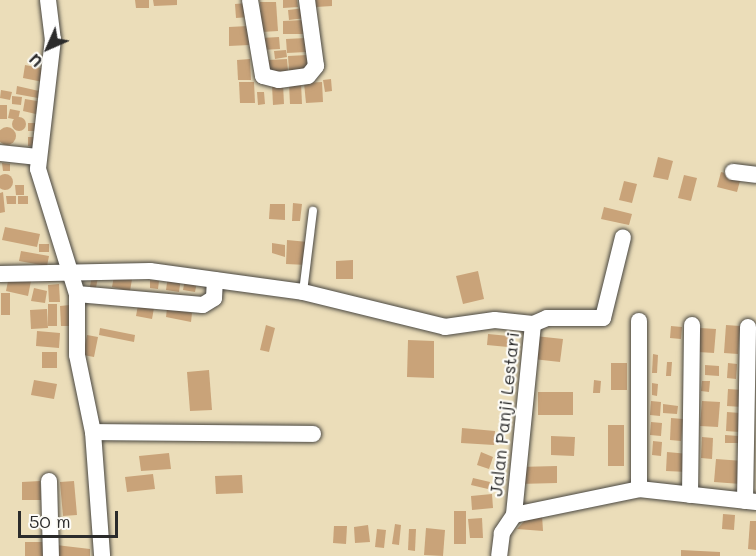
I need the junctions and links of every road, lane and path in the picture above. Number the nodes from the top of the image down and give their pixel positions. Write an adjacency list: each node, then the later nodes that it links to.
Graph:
1 (48, 0): 5 (street)
2 (250, 0): 3 (street)
3 (307, 0)
4 (0, 153): 5 (street)
5 (38, 157): 10 (street)
6 (733, 172): 7 (street)
7 (756, 175)
8 (313, 211): 13 (lane)
9 (623, 237): 16 (street)
10 (71, 273): 11 (street, Jalan Panji Lestari); 12 (street, Jalan Panji Lestari); 14 (street)
11 (0, 274)
12 (215, 280): 13 (street, Jalan Panji Lestari); 14 (street)
13 (303, 292): 16 (street, Jalan Panji Lestari)
14 (77, 294): 19 (street)
15 (639, 321): 22 (street)
16 (533, 324): 25 (street, Jalan Panji Lestari)
17 (692, 325): 23 (street)
18 (748, 327): 24 (street)
19 (93, 432): 20 (street); 27 (street)
20 (313, 434)
21 (49, 481): 26 (street)
22 (639, 489): 23 (street, Jalan Panji Lestari); 25 (street, Jalan Panji Lestari)
23 (690, 495): 24 (street, Jalan Panji Lestari)
24 (750, 501)
25 (514, 515): 28 (street)
26 (51, 556)
27 (102, 556)
28 (499, 556)

